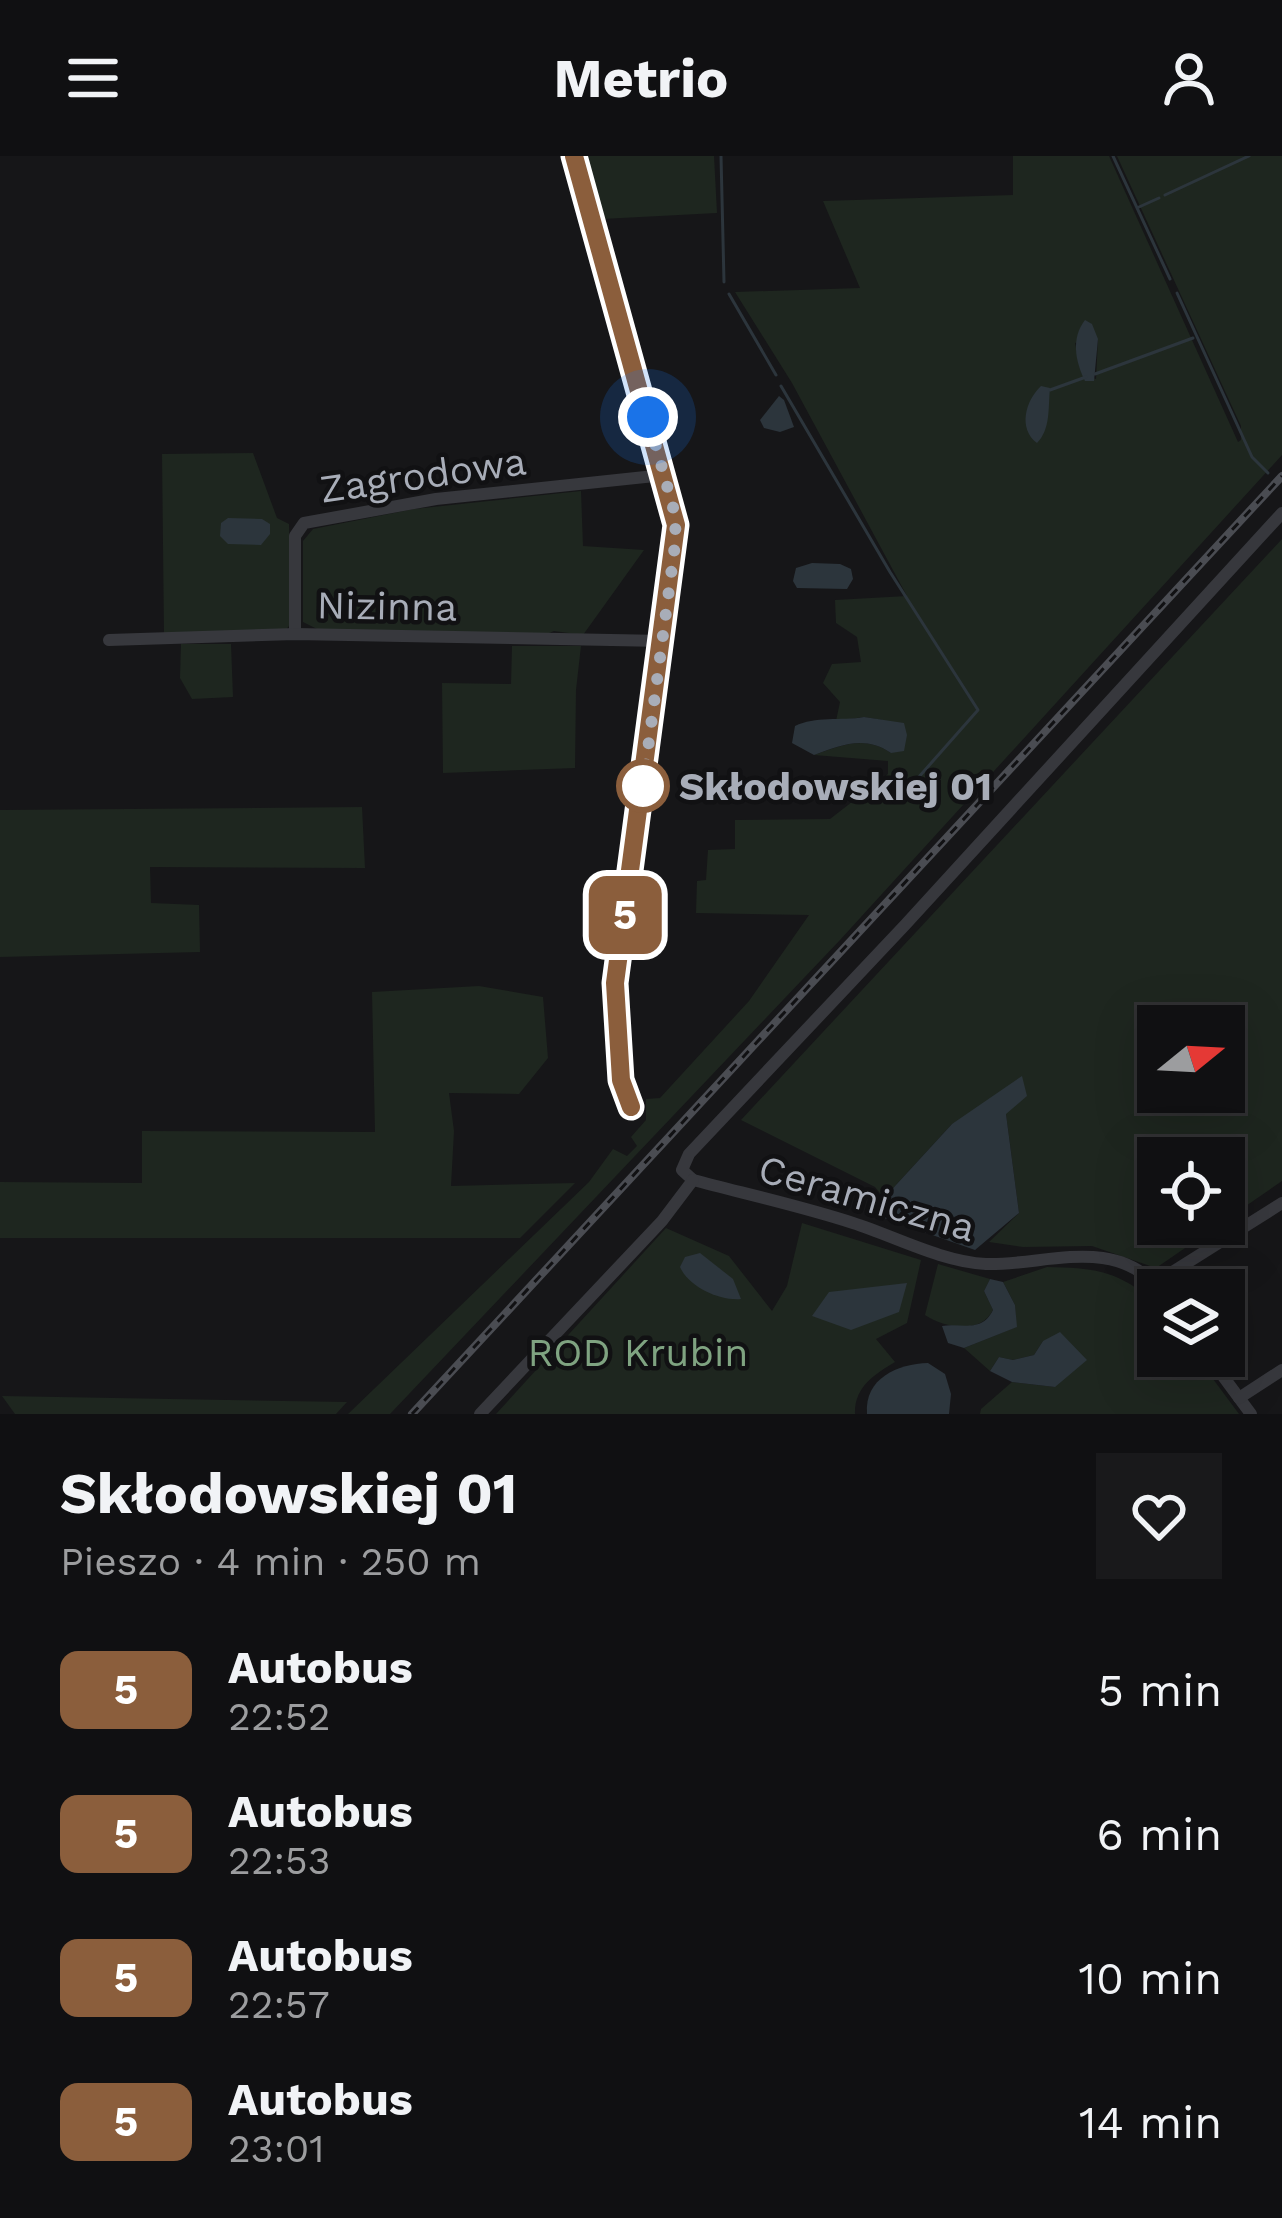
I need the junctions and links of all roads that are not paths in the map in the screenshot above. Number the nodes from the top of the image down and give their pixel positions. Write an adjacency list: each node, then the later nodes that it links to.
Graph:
1 (574, 156): 2 (street)
2 (664, 475): 4 (street, Zagrodowa); 6 (street)
3 (1282, 513): 8 (street)
4 (296, 634): 5 (street, Nizinna); 6 (street, Nizinna)
5 (110, 640)
6 (663, 641): 7 (street)
7 (631, 1107)
8 (693, 1180): 11 (street, Ceramiczna); 15 (street)
9 (1282, 1203): 10 (street)
10 (1185, 1269)
11 (1137, 1276)
12 (1282, 1370): 14 (street)
13 (1224, 1377): 14 (street)
14 (1239, 1398): 16 (street)
15 (480, 1414)
16 (1251, 1414)

